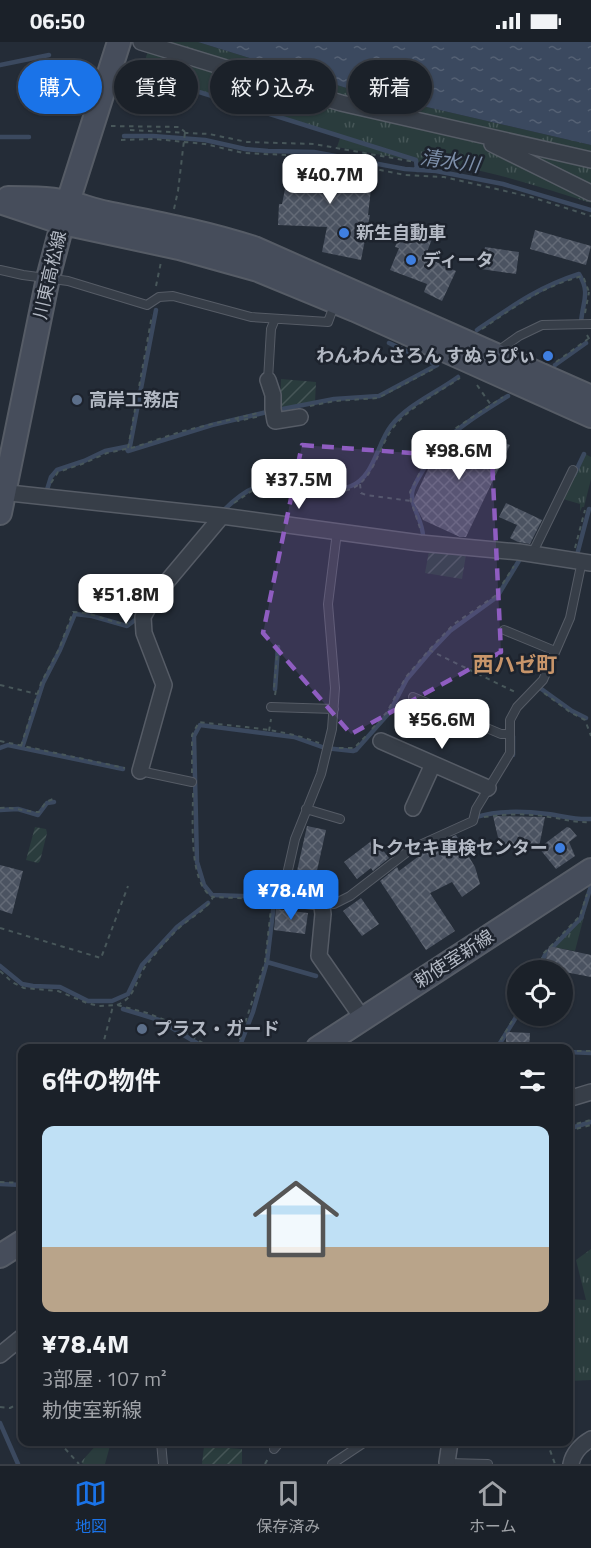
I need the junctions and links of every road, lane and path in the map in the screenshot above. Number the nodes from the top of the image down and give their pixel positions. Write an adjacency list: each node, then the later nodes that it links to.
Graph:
1 (119, 42): 12 (street, 川東高松線)
2 (141, 42): 5 (street)
3 (129, 128): 4 (path)
4 (185, 132): 7 (path); 9 (path)
5 (471, 134): 8 (street); 10 (street)
6 (121, 140): 7 (path)
7 (184, 142): 13 (path); 14 (path)
8 (591, 160)
9 (415, 162)
10 (591, 193)
11 (0, 200): 12 (street)
12 (65, 213): 14 (street); 17 (street, 川東高松線); 20 (street)
13 (591, 216)
14 (170, 225): 25 (street)
15 (161, 262): 19 (path)
16 (0, 270): 17 (lane)
17 (48, 279): 19 (lane); 41 (street, 川東高松線)
18 (590, 292): 22 (path); 23 (path)
19 (154, 300): 21 (lane); 37 (path)
20 (336, 302): 21 (lane); 36 (street)
21 (275, 319): 30 (lane)
22 (587, 325): 25 (lane)
23 (475, 334)
24 (589, 339): 27 (path)
25 (495, 354): 32 (street)
26 (444, 364): 35 (path)
27 (549, 368)
28 (467, 374): 39 (path)
29 (471, 379): 33 (path)
30 (268, 380): 34 (street)
31 (510, 393): 33 (path)
32 (591, 397)
33 (491, 405): 42 (path)
34 (273, 411): 35 (street); 37 (path)
35 (302, 412)
36 (591, 416)
37 (128, 448): 40 (path)
38 (573, 470): 47 (lane)
39 (360, 484): 42 (path); 44 (path)
40 (47, 497): 41 (street); 44 (street)
41 (1, 499)
42 (411, 501): 46 (path)
43 (585, 510): 48 (path)
44 (222, 516): 45 (street); 49 (street)
45 (337, 532): 46 (street); 62 (lane)
46 (420, 543): 47 (street)
47 (532, 554): 48 (street)
48 (581, 561): 53 (lane)
49 (142, 620): 57 (path); 70 (street)
50 (504, 630): 53 (lane)
51 (276, 646): 56 (path)
52 (429, 650): 59 (path)
53 (555, 651): 55 (lane)
54 (0, 685): 57 (path)
55 (538, 686): 59 (lane); 65 (path)
56 (276, 689)
57 (37, 694): 68 (path)
58 (414, 697): 63 (lane)
59 (526, 697): 64 (lane)
60 (468, 705): 63 (lane)
61 (271, 707): 62 (lane)
62 (334, 709): 76 (lane)
63 (462, 718): 64 (lane)
64 (510, 734): 72 (lane)
65 (591, 736)
66 (0, 741): 68 (path)
67 (381, 741): 69 (street)
68 (21, 746): 70 (path)
69 (433, 764): 72 (street); 74 (street)
70 (140, 771): 71 (lane)
71 (192, 782)
72 (488, 788): 78 (lane)
73 (53, 800): 75 (path)
74 (422, 801)
75 (0, 808)
76 (306, 809): 77 (lane); 83 (lane)
77 (340, 819)
78 (473, 821): 79 (path); 84 (lane)
79 (591, 822)
80 (589, 880): 86 (path); 89 (street, 勅使室新線)
81 (128, 886): 85 (path)
82 (272, 900): 83 (lane); 88 (path); 93 (path)
83 (281, 901): 84 (lane)
84 (321, 903): 89 (street)
85 (0, 928)
86 (541, 960)
87 (0, 971): 88 (path)
88 (115, 1005): 91 (path); 92 (path)
89 (363, 1019): 94 (street, 勅使室新線)
90 (509, 1026): 95 (path)
91 (103, 1044)
92 (204, 1044)
93 (238, 1044)
94 (324, 1044)
95 (498, 1044)
96 (573, 1051): 97 (path)
97 (591, 1051)
98 (591, 1092): 99 (street)
99 (573, 1097)
100 (591, 1120): 101 (path)
101 (573, 1125)
102 (591, 1125): 103 (path)
103 (573, 1130)
104 (0, 1182): 105 (path)
105 (18, 1182)
106 (18, 1245): 107 (street)
107 (0, 1256)
108 (18, 1340): 109 (street)
109 (0, 1355)
110 (18, 1404): 111 (path)
111 (0, 1407)
112 (591, 1439): 126 (street)
113 (63, 1446): 121 (path)
114 (161, 1446): 122 (lane)
115 (277, 1446): 119 (lane)
116 (359, 1446): 123 (lane)
117 (449, 1446): 120 (street)
118 (548, 1446): 125 (path)
119 (274, 1449)
120 (447, 1463): 124 (lane)
121 (79, 1464)
122 (163, 1464)
123 (332, 1464)
124 (488, 1464)
125 (555, 1464)
126 (571, 1464)

